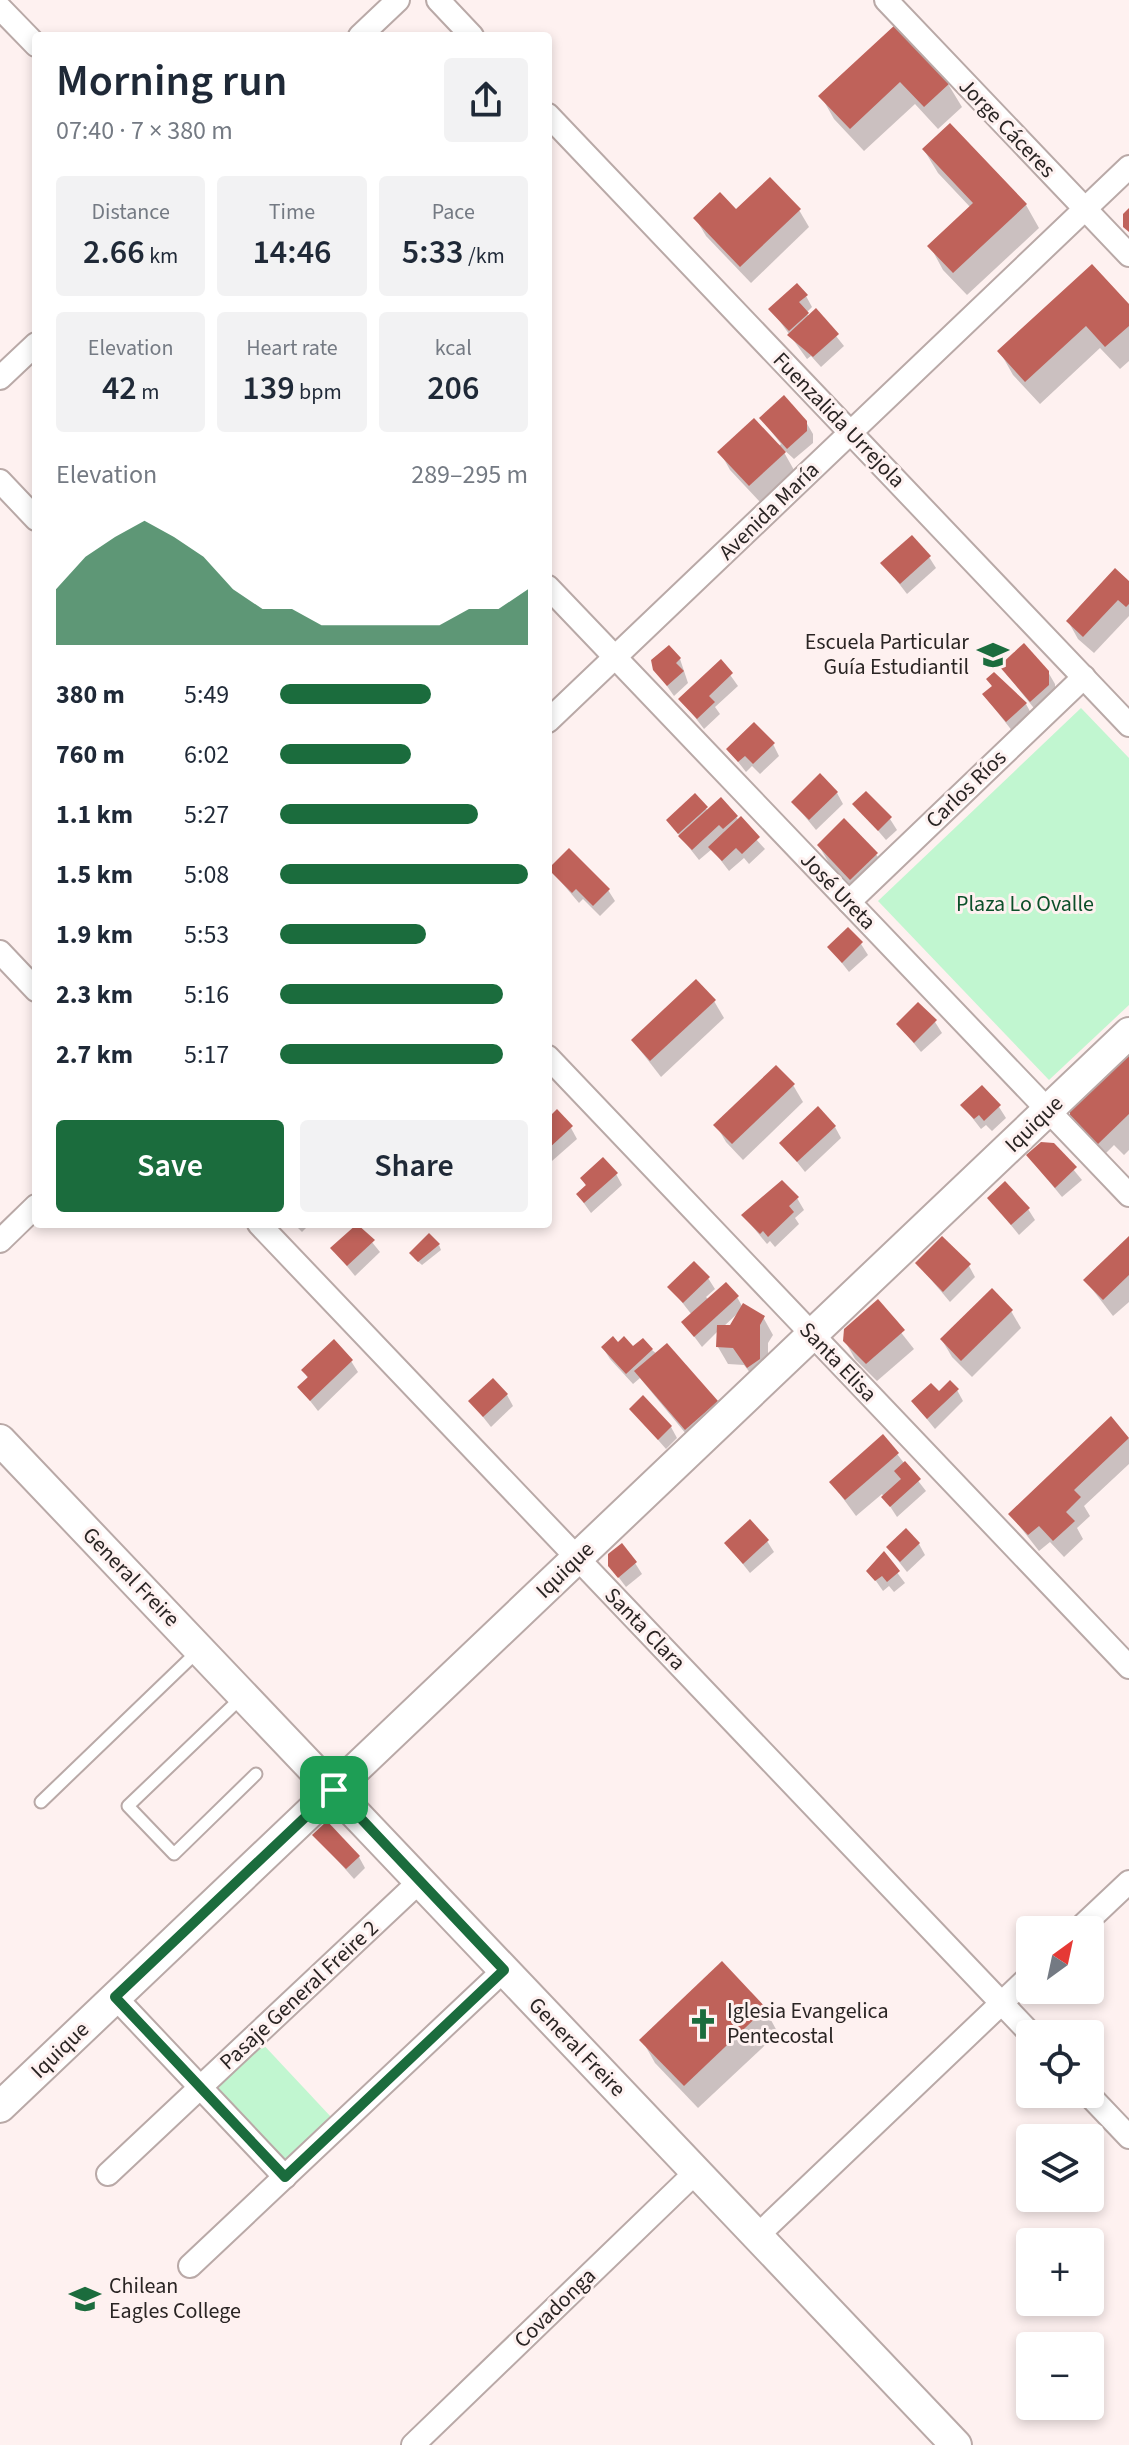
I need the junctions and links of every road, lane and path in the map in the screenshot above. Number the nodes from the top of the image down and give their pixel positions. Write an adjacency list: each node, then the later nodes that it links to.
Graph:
1 (398, 0): 5 (street)
2 (438, 0): 6 (street)
3 (886, 0): 10 (street, Jorge Cáceres)
4 (0, 8): 7 (street)
5 (364, 32)
6 (468, 32)
7 (32, 41)
8 (552, 119): 14 (street, Fuenzalida Urrejola)
9 (1129, 167): 10 (street, Avenida María)
10 (1085, 209): 11 (street, Jorge Cáceres); 14 (street, Avenida María)
11 (1129, 255)
12 (32, 348): 13 (street)
13 (0, 378)
14 (851, 433): 18 (street, Avenida María); 19 (street, Fuenzalida Urrejola)
15 (0, 481): 16 (street)
16 (32, 515)
17 (552, 591): 18 (street, José Ureta)
18 (615, 658): 20 (street, Avenida María); 22 (street, José Ureta)
19 (1084, 677): 21 (street, Fuenzalida Urrejola); 22 (street, Carlos Ríos)
20 (552, 717)
21 (1129, 725)
22 (849, 902): 27 (street, José Ureta)
23 (0, 952): 24 (street)
24 (32, 986)
25 (1129, 1033): 27 (street, Iquique)
26 (552, 1061): 32 (street, Santa Elisa)
27 (1049, 1110): 28 (street, José Ureta); 32 (street, Iquique)
28 (1129, 1195)
29 (32, 1210): 31 (street)
30 (263, 1228): 34 (street, Santa Clara)
31 (0, 1241)
32 (813, 1334): 34 (street, Iquique); 36 (street, Santa Elisa)
33 (1, 1443): 35 (street, General Freire)
34 (577, 1558): 39 (street, Iquique); 47 (street, Santa Clara)
35 (199, 1649): 37 (street, General Freire); 40 (lane)
36 (1129, 1667)
37 (243, 1695): 38 (lane); 39 (street, General Freire)
38 (256, 1774)
39 (334, 1790): 41 (street, General Freire); 46 (street, Iquique)
40 (41, 1802)
41 (420, 1881): 44 (street, General Freire); 49 (street, Pasaje General Freire 2)
42 (1129, 1882): 43 (street)
43 (1093, 1916)
44 (504, 1970): 53 (street, General Freire); 55 (street)
45 (1016, 1990): 47 (street)
46 (115, 1997): 49 (street); 50 (street, Iquique)
47 (1002, 2003): 48 (street, Santa Clara); 56 (street)
48 (1018, 2020)
49 (200, 2088): 54 (street, Pasaje General Freire 2); 55 (street)
50 (0, 2107)
51 (1101, 2108): 52 (street)
52 (1129, 2137)
53 (696, 2172): 56 (street, General Freire); 58 (street, Covadonga)
54 (108, 2174)
55 (285, 2177): 57 (street)
56 (757, 2236): 59 (street, General Freire)
57 (190, 2266)
58 (413, 2445)
59 (956, 2445)

